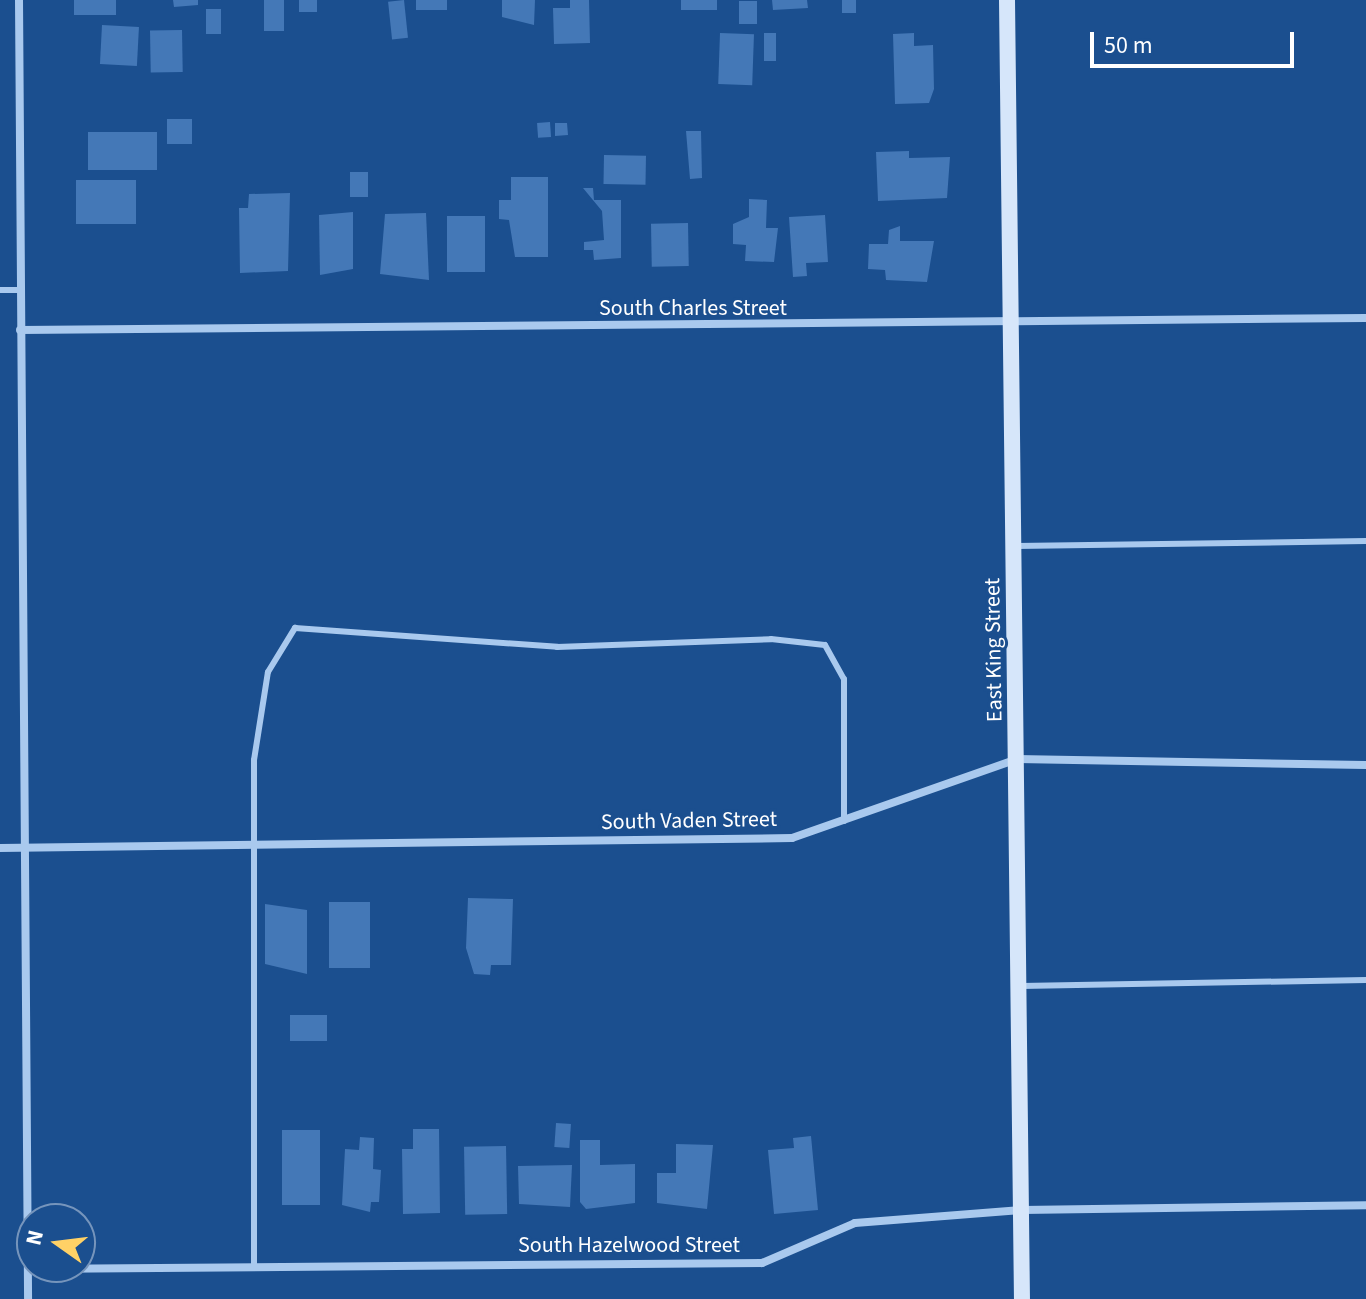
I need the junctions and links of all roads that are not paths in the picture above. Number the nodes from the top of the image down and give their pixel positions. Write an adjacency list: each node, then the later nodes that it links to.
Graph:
1 (19, 0): 4 (street)
2 (1007, 0): 6 (street, East King Street)
3 (0, 290): 4 (lane)
4 (20, 290): 7 (street)
5 (1366, 318): 6 (street, South Charles Street)
6 (1012, 325): 7 (street, South Charles Street); 9 (street, East King Street)
7 (20, 330): 15 (street)
8 (1366, 541): 9 (lane)
9 (1014, 546): 10 (street, East King Street)
10 (1017, 759): 11 (street, South Vaden Street); 12 (street, South Vaden Street); 17 (street, East King Street)
11 (1366, 765)
12 (844, 821): 13 (street, South Vaden Street); 13 (lane)
13 (250, 845): 15 (street, South Vaden Street); 21 (lane)
14 (0, 848): 15 (street, South Vaden Street)
15 (25, 848): 18 (street)
16 (1366, 980): 17 (lane)
17 (1021, 986): 20 (street, East King Street)
18 (28, 1203)
19 (1366, 1205): 20 (street, South Hazelwood Street)
20 (1022, 1210): 21 (street, South Hazelwood Street); 23 (street, East King Street)
21 (254, 1267): 22 (street, South Hazelwood Street)
22 (96, 1268)
23 (1022, 1299)

